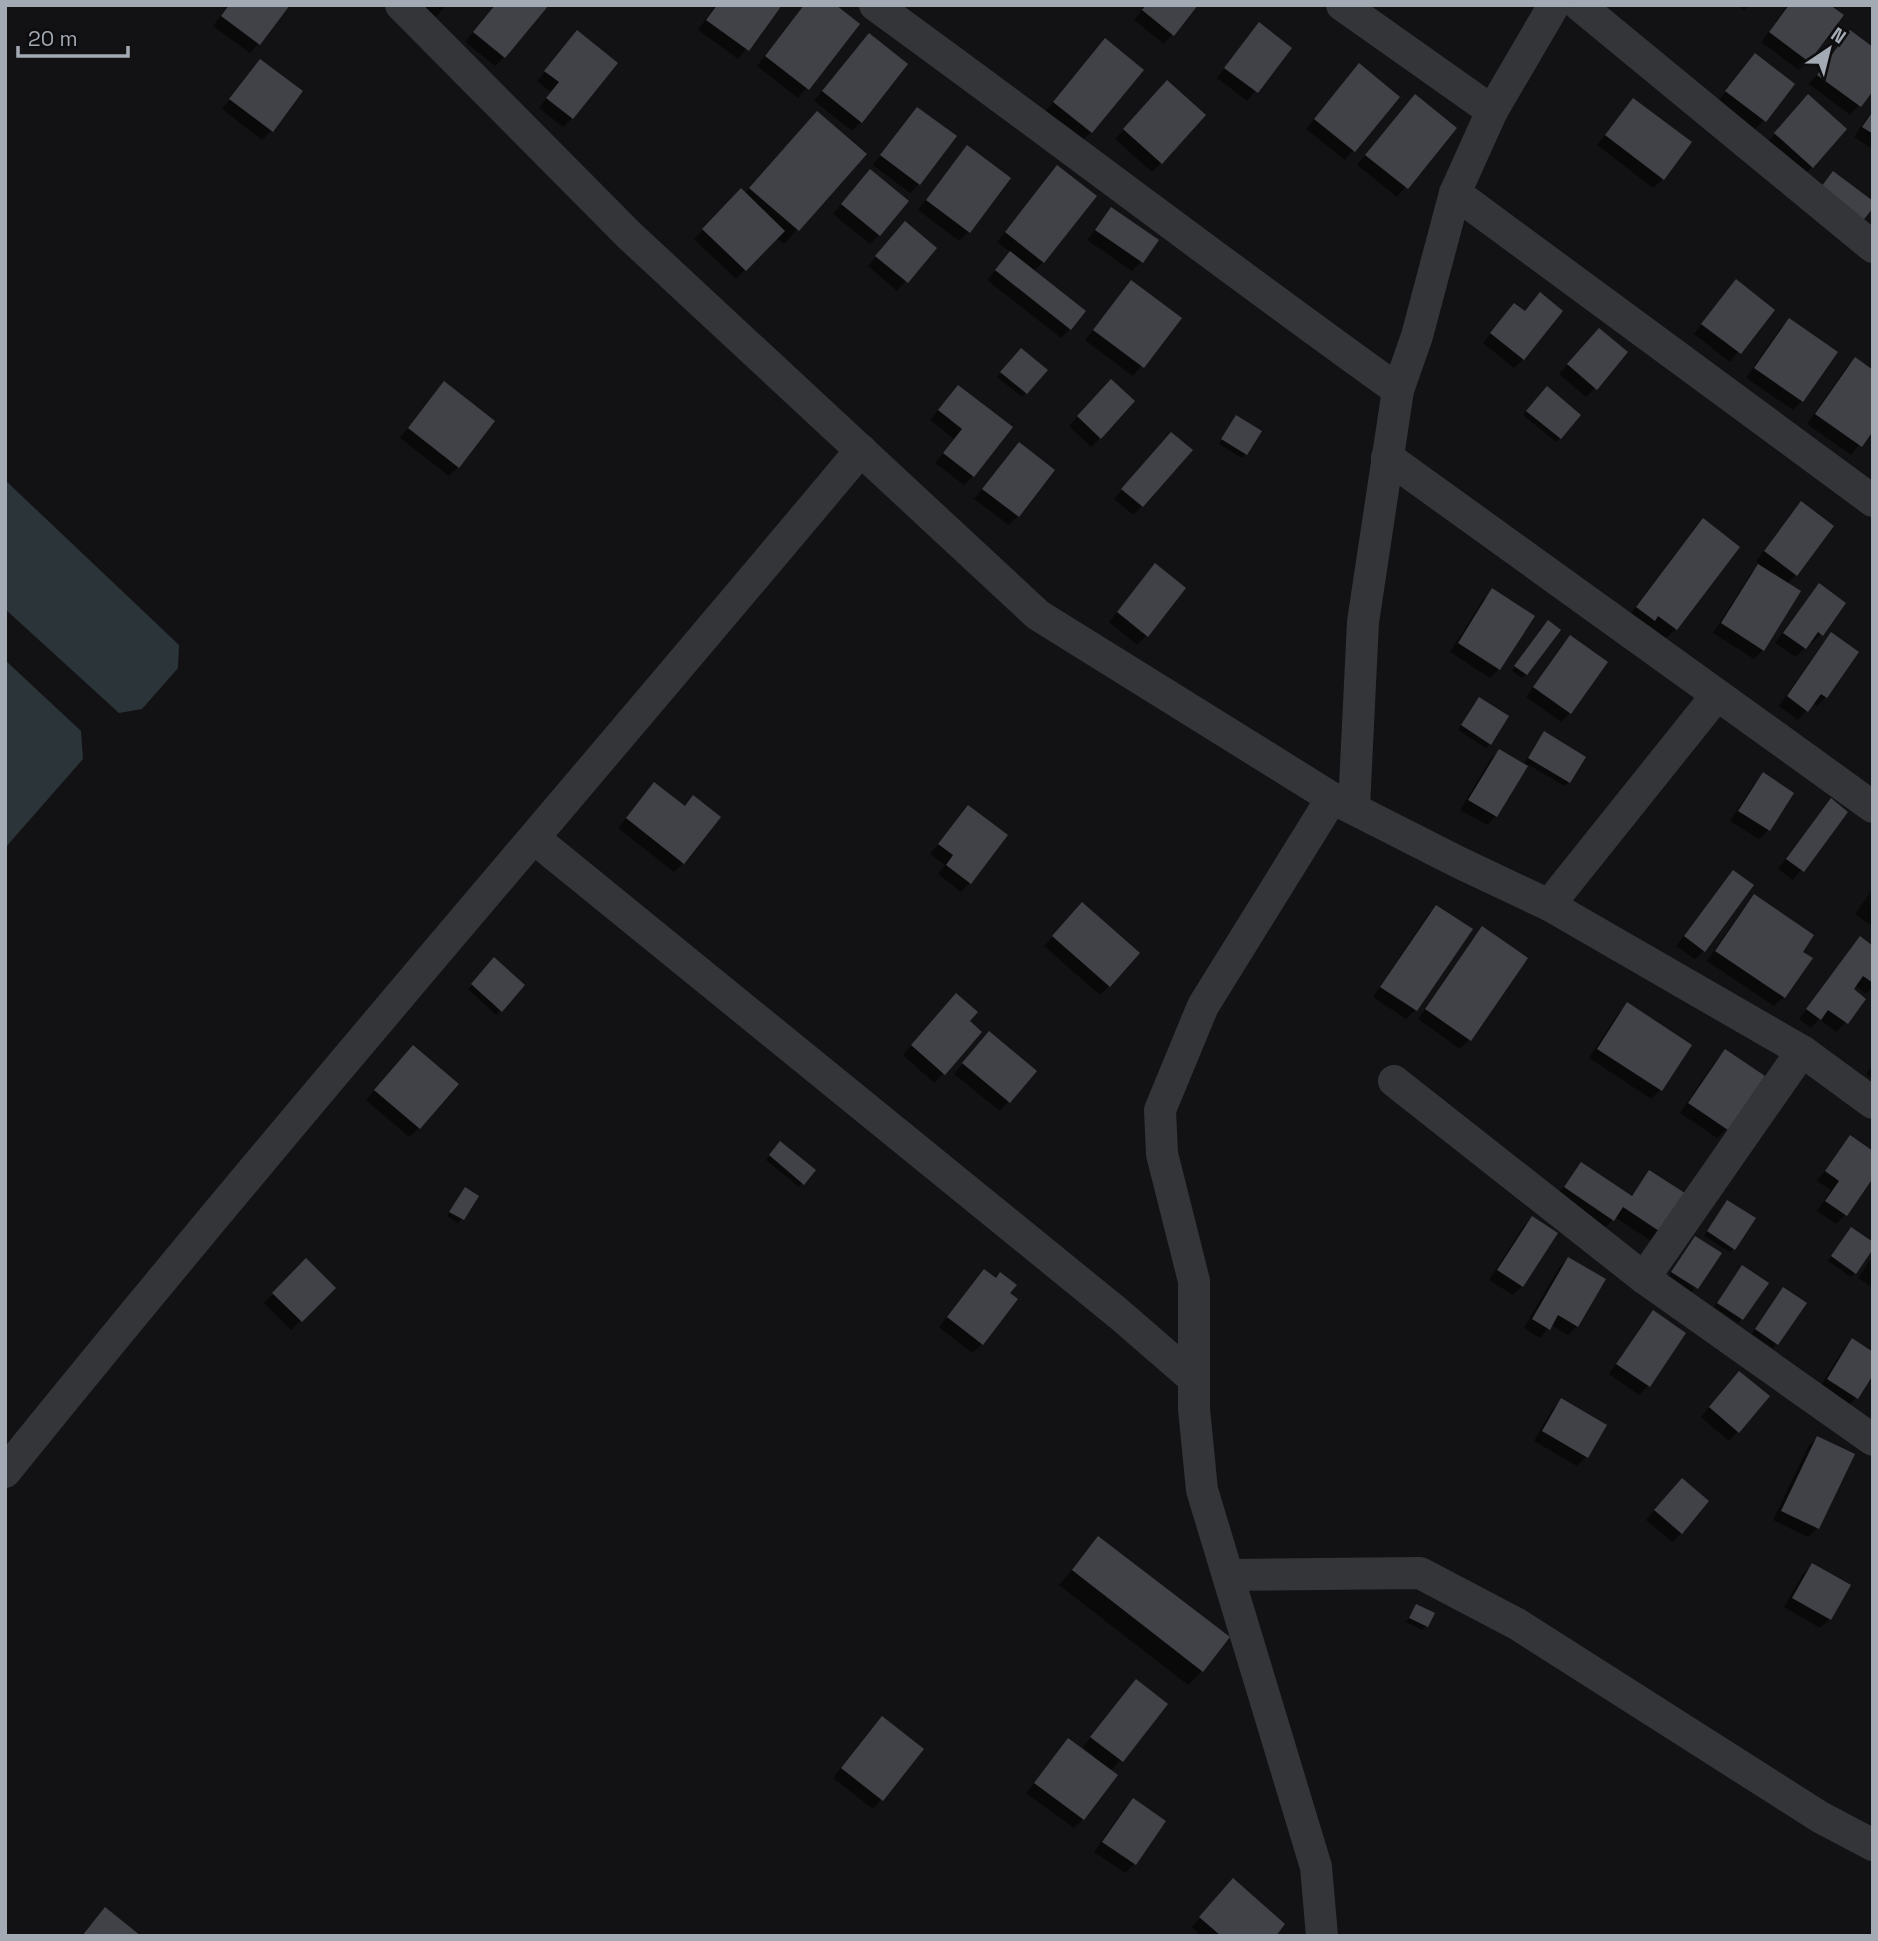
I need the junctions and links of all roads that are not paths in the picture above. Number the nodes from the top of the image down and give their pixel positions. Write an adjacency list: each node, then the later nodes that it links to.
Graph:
1 (401, 5): 10 (street)
2 (875, 5): 9 (street)
3 (1342, 5): 6 (street)
4 (1554, 5): 6 (street)
5 (1579, 5): 8 (street)
6 (1492, 111): 7 (street)
7 (1455, 193): 9 (street); 12 (street)
8 (1873, 247)
9 (1398, 390): 11 (street)
10 (861, 450): 14 (street); 16 (street)
11 (1387, 457): 13 (street); 14 (street)
12 (1873, 501)
13 (1717, 695): 15 (street); 17 (street)
14 (1343, 802): 17 (street); 22 (street)
15 (1873, 807)
16 (535, 839): 22 (street); 24 (street)
17 (1549, 905): 18 (street)
18 (1802, 1051): 20 (street); 21 (street)
19 (1394, 1081): 21 (street)
20 (1873, 1103)
21 (1644, 1278): 23 (street)
22 (1194, 1379): 25 (street)
23 (1873, 1440)
24 (5, 1472)
25 (1228, 1575): 26 (street); 27 (street)
26 (1873, 1845)
27 (1322, 1936)

